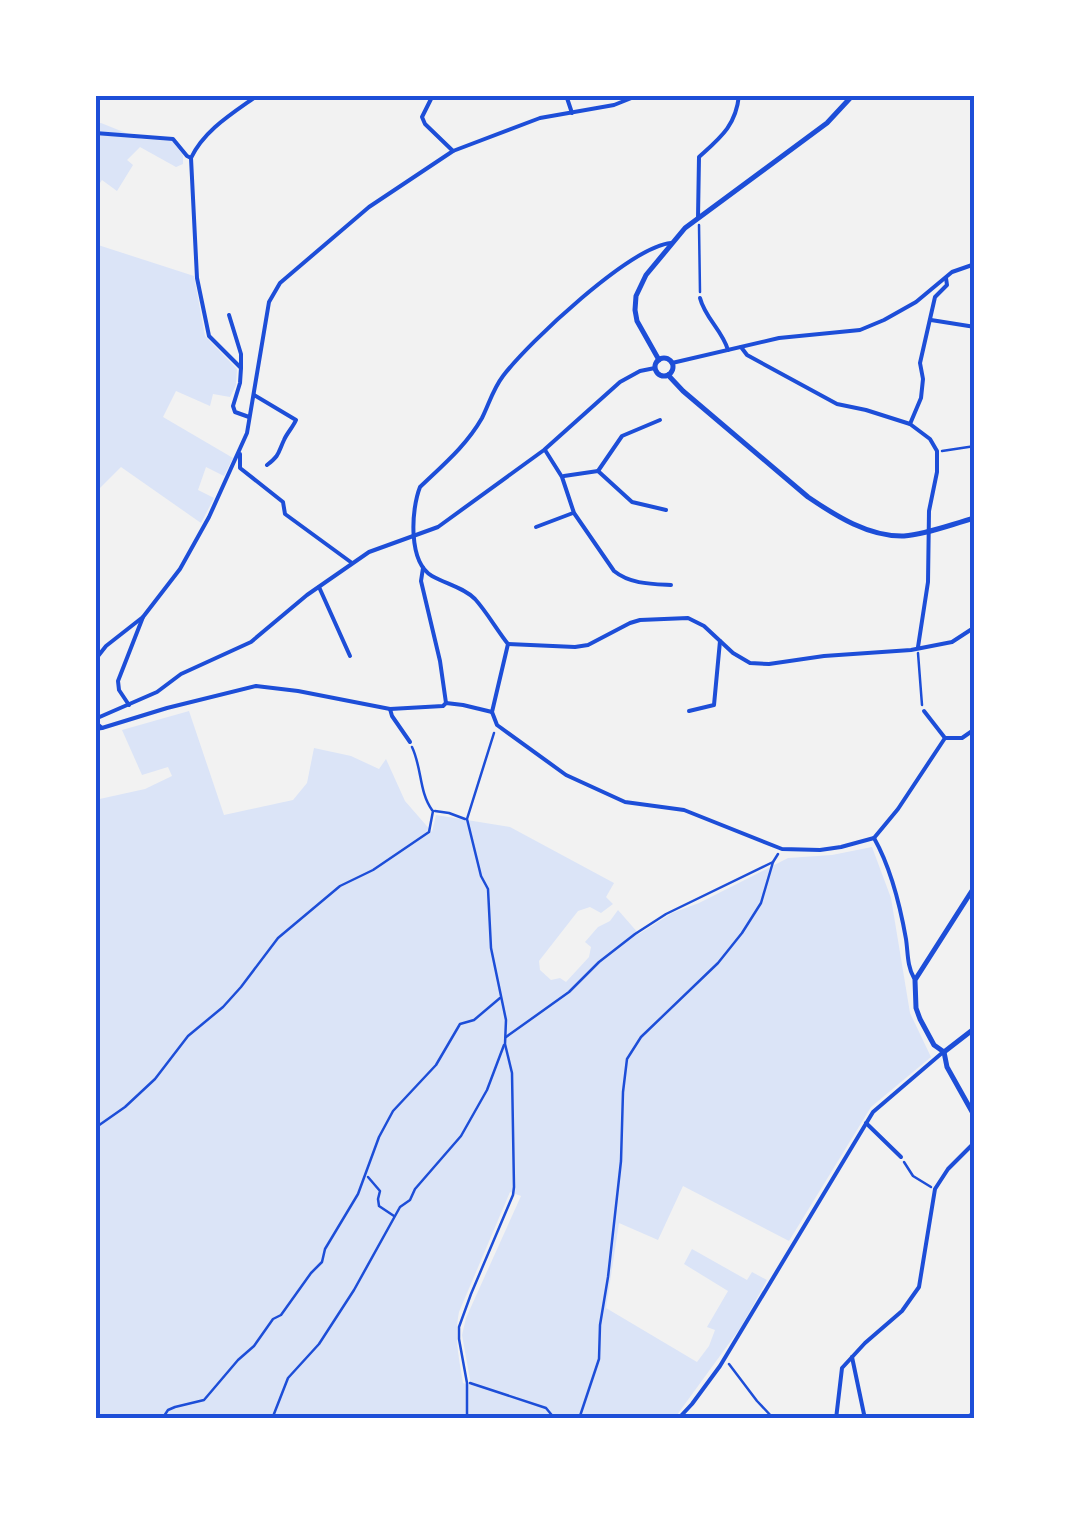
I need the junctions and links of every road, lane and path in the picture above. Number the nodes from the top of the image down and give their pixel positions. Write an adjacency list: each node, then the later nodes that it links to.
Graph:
1 (258, 95): 10 (street)
2 (431, 95): 9 (street)
3 (566, 95): 7 (street)
4 (639, 95): 7 (street)
5 (739, 95): 11 (street)
6 (853, 95): 11 (street)
7 (572, 113): 9 (street)
8 (95, 133): 10 (street)
9 (453, 151): 26 (street)
10 (191, 158): 23 (street)
11 (698, 218): 12 (street); 15 (path)
12 (671, 243): 21 (street); 42 (street)
13 (975, 264): 14 (street)
14 (946, 276): 17 (street); 19 (street)
15 (700, 298): 20 (street)
16 (229, 315): 23 (street)
17 (931, 320): 18 (street); 29 (street)
18 (975, 327)
19 (741, 347): 20 (street); 29 (street)
20 (728, 350): 22 (street)
21 (659, 360): 22 (street); 24 (street)
22 (672, 362): 25 (street)
23 (240, 368): 27 (street)
24 (655, 368): 25 (street); 31 (street)
25 (668, 375): 41 (street)
26 (254, 394): 27 (street); 34 (street)
27 (249, 416): 33 (street)
28 (660, 420): 35 (street)
29 (910, 424): 32 (street)
30 (975, 446): 32 (path)
31 (544, 450): 36 (street); 42 (street)
32 (937, 451): 41 (street)
33 (240, 454): 43 (street); 47 (street)
34 (267, 465)
35 (598, 471): 36 (street); 37 (street)
36 (562, 476): 38 (street)
37 (666, 510)
38 (574, 512): 40 (street); 45 (street)
39 (975, 518): 41 (street)
40 (536, 527)
41 (930, 531): 51 (street)
42 (414, 536): 43 (street); 44 (street)
43 (352, 563): 46 (street)
44 (423, 568): 50 (street); 54 (street)
45 (671, 585)
46 (318, 587): 52 (street); 55 (street)
47 (143, 617): 53 (street); 55 (street)
48 (975, 627): 51 (street)
49 (720, 641): 50 (street); 51 (street); 57 (street)
50 (508, 644): 59 (street)
51 (918, 647): 58 (path)
52 (350, 656)
53 (95, 660)
54 (446, 703): 56 (street); 59 (street)
55 (129, 705): 60 (street)
56 (390, 709): 62 (street); 66 (street)
57 (689, 710)
58 (924, 711): 65 (street)
59 (492, 712): 61 (street)
60 (95, 721): 62 (street)
61 (497, 725): 68 (path); 70 (street)
62 (102, 728): 64 (street)
63 (975, 729): 65 (street)
64 (95, 730)
65 (945, 738): 69 (street)
66 (410, 742): 67 (path)
67 (433, 811): 68 (path); 81 (path)
68 (467, 819): 74 (path)
69 (874, 838): 70 (street); 73 (street)
70 (782, 849): 71 (path)
71 (774, 862): 76 (path); 95 (path)
72 (975, 886): 73 (street)
73 (915, 980): 78 (street)
74 (501, 997): 76 (path); 84 (path)
75 (975, 1028): 78 (street)
76 (506, 1038): 77 (path)
77 (505, 1044): 86 (path); 89 (path)
78 (944, 1052): 79 (street); 80 (street)
79 (975, 1118)
80 (866, 1124): 83 (street); 88 (street)
81 (95, 1128)
82 (975, 1142): 85 (street)
83 (901, 1157): 85 (path)
84 (366, 1175): 86 (path); 91 (path)
85 (935, 1189): 87 (street)
86 (395, 1217): 92 (path)
87 (852, 1357): 98 (street); 99 (street)
88 (724, 1360): 96 (street); 97 (path)
89 (468, 1382): 93 (path); 94 (path)
90 (975, 1413): 100 (street)
91 (162, 1419)
92 (272, 1419)
93 (467, 1419)
94 (555, 1419)
95 (579, 1419)
96 (678, 1419)
97 (774, 1419)
98 (836, 1419)
99 (865, 1419)
100 (964, 1419)

